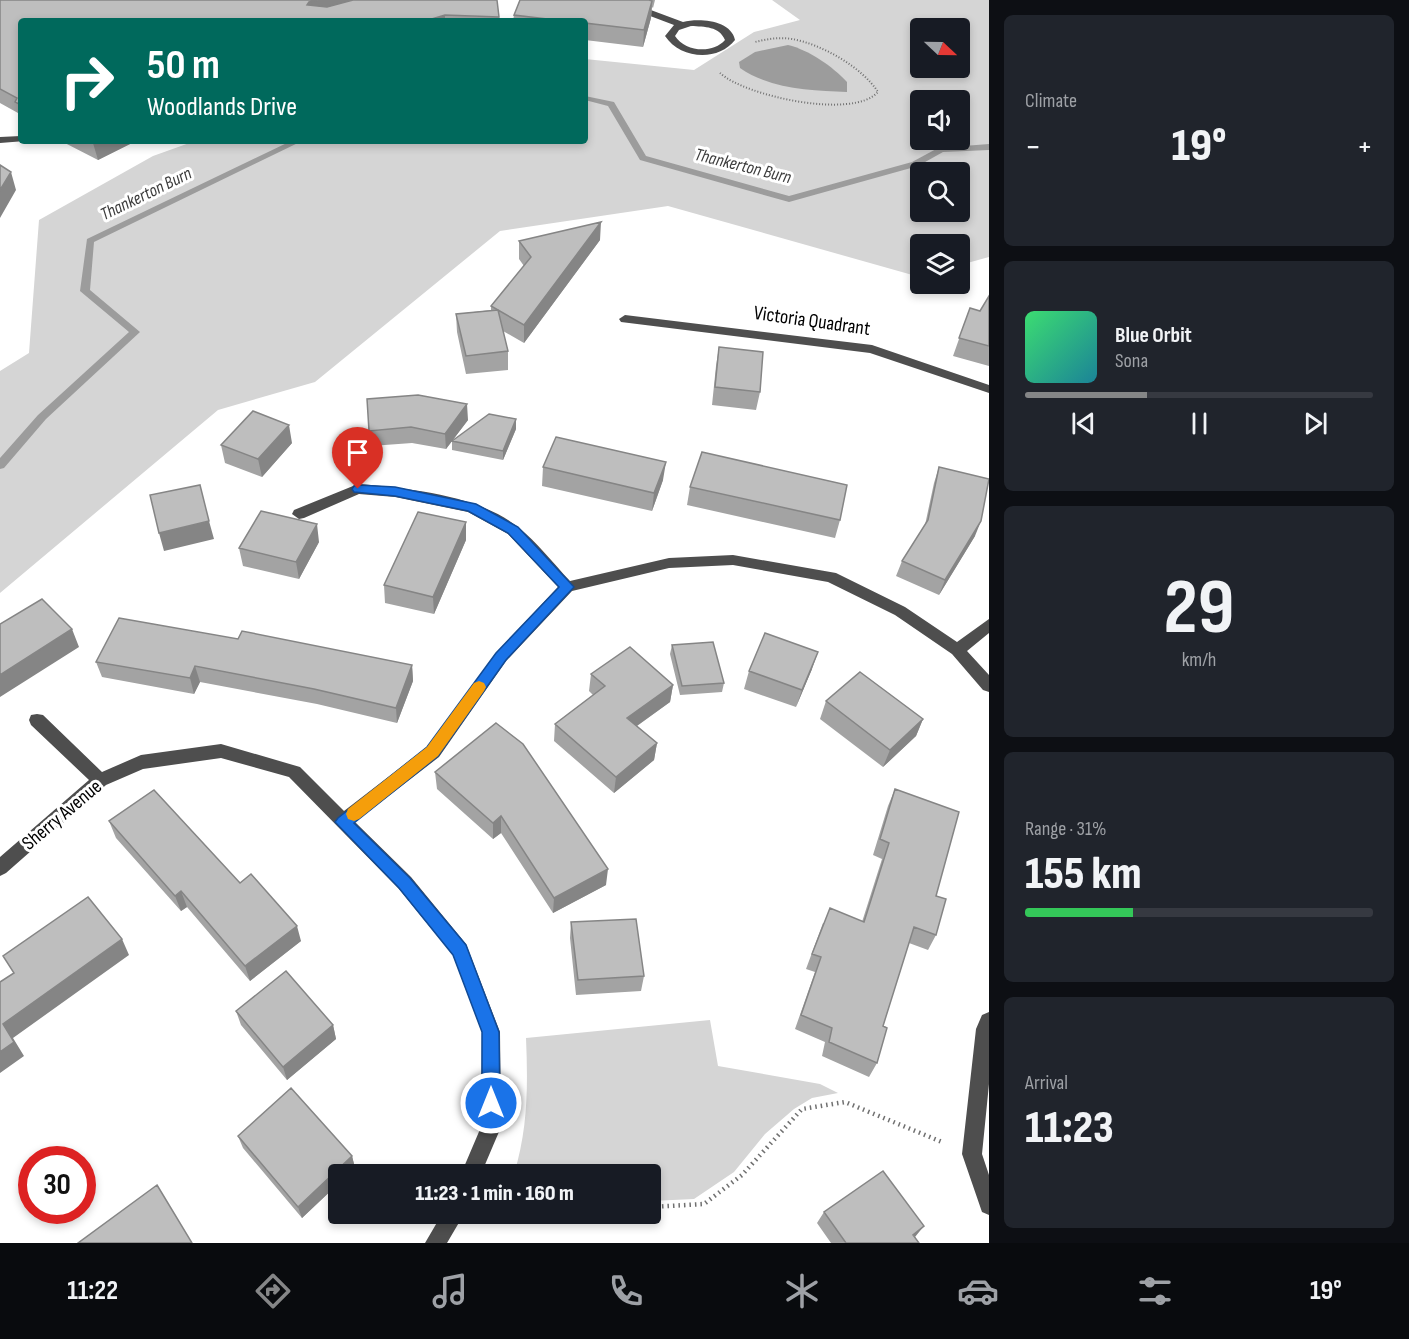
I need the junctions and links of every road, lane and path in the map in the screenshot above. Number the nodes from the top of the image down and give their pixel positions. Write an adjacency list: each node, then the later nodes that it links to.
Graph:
1 (620, 4): 2 (street)
2 (682, 25): 3 (street); 3 (street)
3 (724, 46): 3 (path)
4 (18, 139): 5 (street)
5 (0, 140)
6 (625, 319): 7 (street, Victoria Quadrant)
7 (989, 388)
8 (298, 514): 9 (street)
9 (567, 587): 11 (street); 15 (street)
10 (989, 625): 11 (street)
11 (957, 650): 12 (street)
12 (989, 686)
13 (37, 720): 14 (street)
14 (100, 780): 15 (street, Sherry Avenue); 16 (street, Sherry Avenue)
15 (343, 822): 19 (street, Sherry Avenue)
16 (0, 868)
17 (989, 1021): 18 (street)
18 (972, 1154): 20 (street); 21 (path)
19 (475, 1164)
20 (989, 1205)
21 (661, 1206)
22 (447, 1224): 23 (street)
23 (435, 1243)

